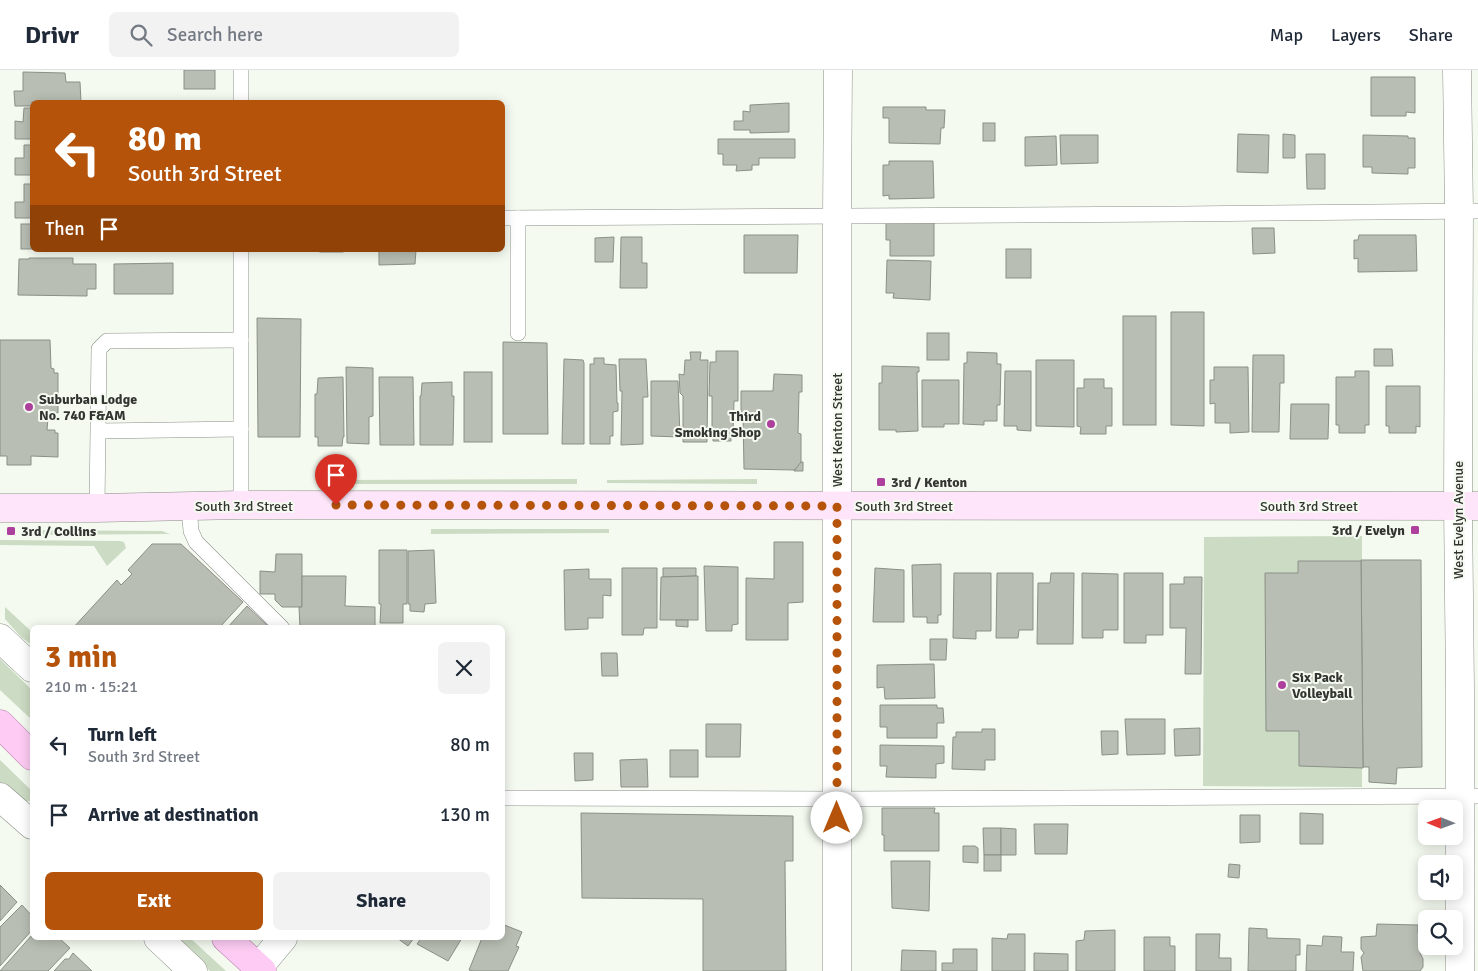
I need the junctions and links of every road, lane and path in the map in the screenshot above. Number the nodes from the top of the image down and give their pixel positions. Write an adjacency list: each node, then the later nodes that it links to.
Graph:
1 (242, 70): 4 (lane)
2 (838, 70): 6 (street, West Kenton Street)
3 (1457, 70): 5 (street, West Evelyn Avenue)
4 (241, 100)
5 (1468, 211): 6 (lane); 17 (street, West Evelyn Avenue)
6 (837, 216): 8 (lane); 16 (street, West Kenton Street)
7 (505, 218): 8 (lane)
8 (518, 218): 10 (lane)
9 (241, 252): 11 (lane)
10 (518, 333)
11 (241, 340): 12 (lane); 13 (lane)
12 (241, 429): 13 (lane); 14 (lane)
13 (98, 431): 19 (lane)
14 (241, 505): 15 (main road, South 3rd Street); 16 (main road, South 3rd Street)
15 (189, 506): 19 (main road, South 3rd Street); 20 (lane)
16 (837, 506): 17 (main road, South 3rd Street); 29 (street, West Kenton Street)
17 (1468, 506): 23 (street, West Evelyn Avenue)
18 (0, 508): 19 (main road, South 3rd Street)
19 (97, 508)
20 (279, 625)
21 (0, 638): 22 (street)
22 (30, 666)
23 (1469, 687): 26 (street, West Evelyn Avenue)
24 (0, 724): 25 (main road)
25 (30, 754)
26 (1469, 796): 29 (lane); 37 (street, West Evelyn Avenue)
27 (0, 797): 30 (street)
28 (505, 798): 29 (lane)
29 (837, 798): 36 (street, West Kenton Street)
30 (30, 823)
31 (160, 940): 35 (street)
32 (228, 940): 34 (main road)
33 (282, 940): 34 (street)
34 (260, 969)
35 (193, 971)
36 (837, 971)
37 (1460, 971)

